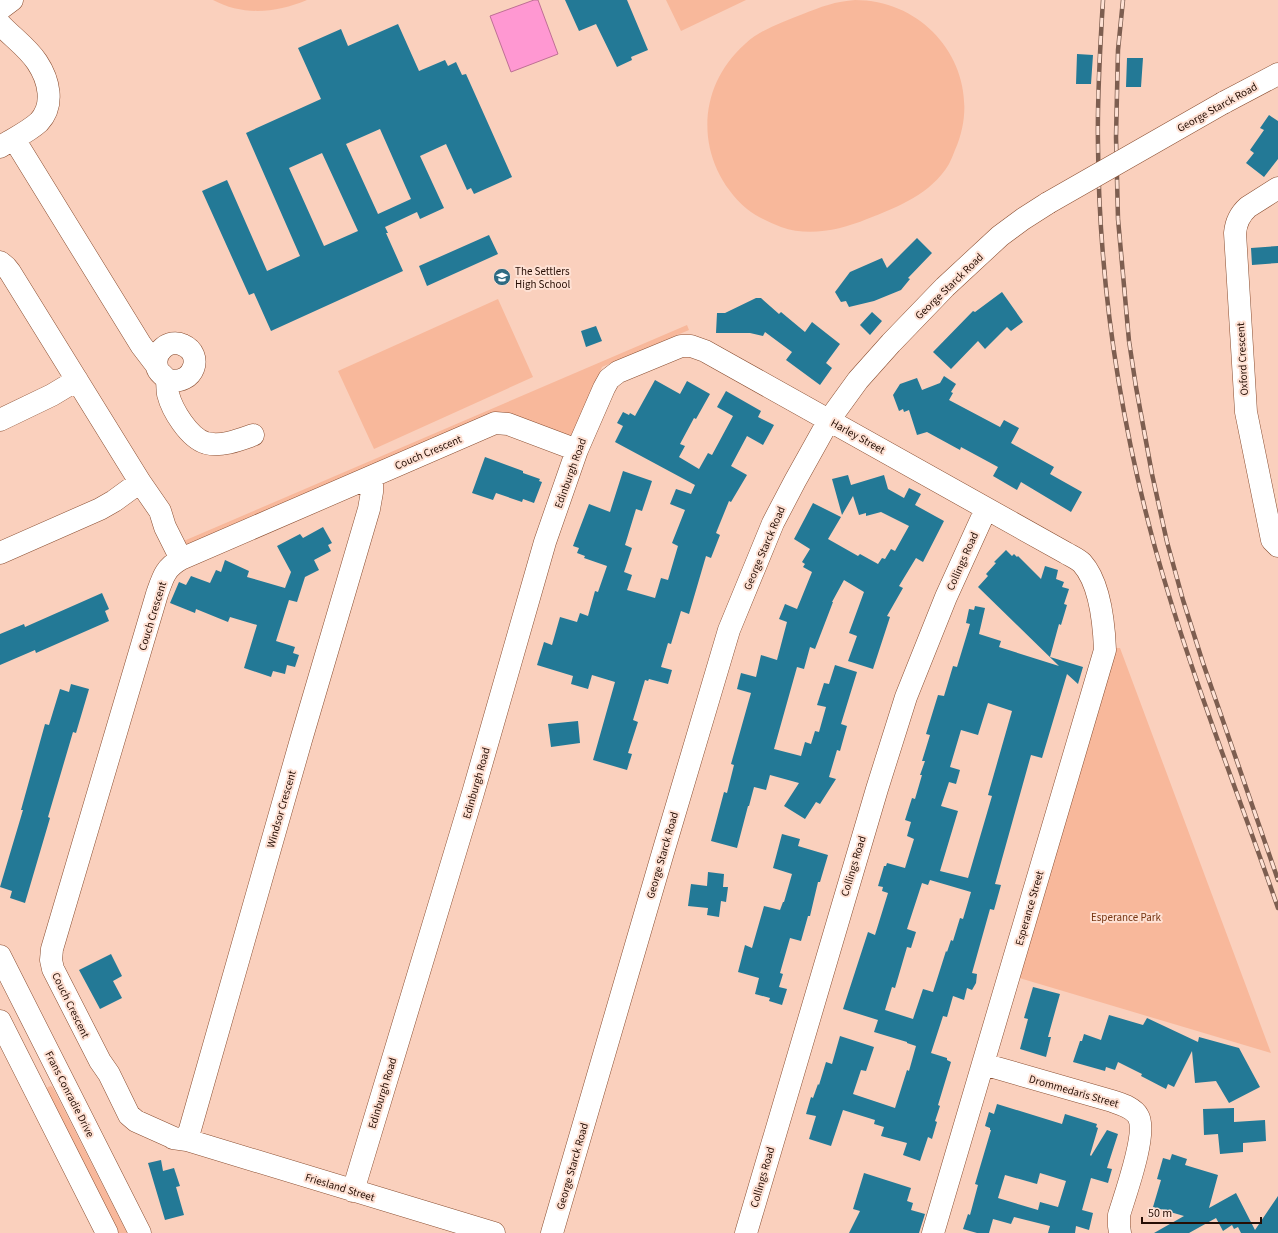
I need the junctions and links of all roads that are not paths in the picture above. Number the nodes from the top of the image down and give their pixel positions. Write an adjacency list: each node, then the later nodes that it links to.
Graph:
1 (12, 0): 2 (street)
2 (0, 9)
3 (0, 24): 5 (street)
4 (1278, 74): 11 (street, George Starck Road, bridge)
5 (7, 143): 12 (street)
6 (1278, 188): 17 (street, Oxford Crescent)
7 (0, 262): 9 (street)
8 (609, 379): 11 (street, Harley Street); 13 (street, Edinburgh Road)
9 (77, 380): 10 (street); 15 (street)
10 (0, 420)
11 (829, 420): 16 (street, Harley Street); 29 (street, George Starck Road)
12 (254, 435)
13 (577, 450): 14 (street, Couch Crescent); 25 (street, Edinburgh Road)
14 (372, 477): 19 (street, Couch Crescent); 24 (street, Windsor Crescent)
15 (140, 482): 18 (street); 19 (street)
16 (986, 509): 20 (street, Harley Street); 30 (street, Collings Road)
17 (1278, 546)
18 (0, 553)
19 (181, 559): 24 (street, Couch Crescent)
20 (1093, 582): 23 (street, Esperance Street)
21 (0, 956): 27 (street, Frans Conradie Drive)
22 (0, 1021): 26 (street)
23 (983, 1064): 31 (street, Esperance Street); 32 (street, Drommedaris Street)
24 (180, 1139): 25 (street, Friesland Street)
25 (353, 1191): 28 (street, Friesland Street)
26 (107, 1233)
27 (140, 1233)
28 (494, 1233)
29 (552, 1233)
30 (746, 1233)
31 (933, 1233)
32 (1120, 1233)

